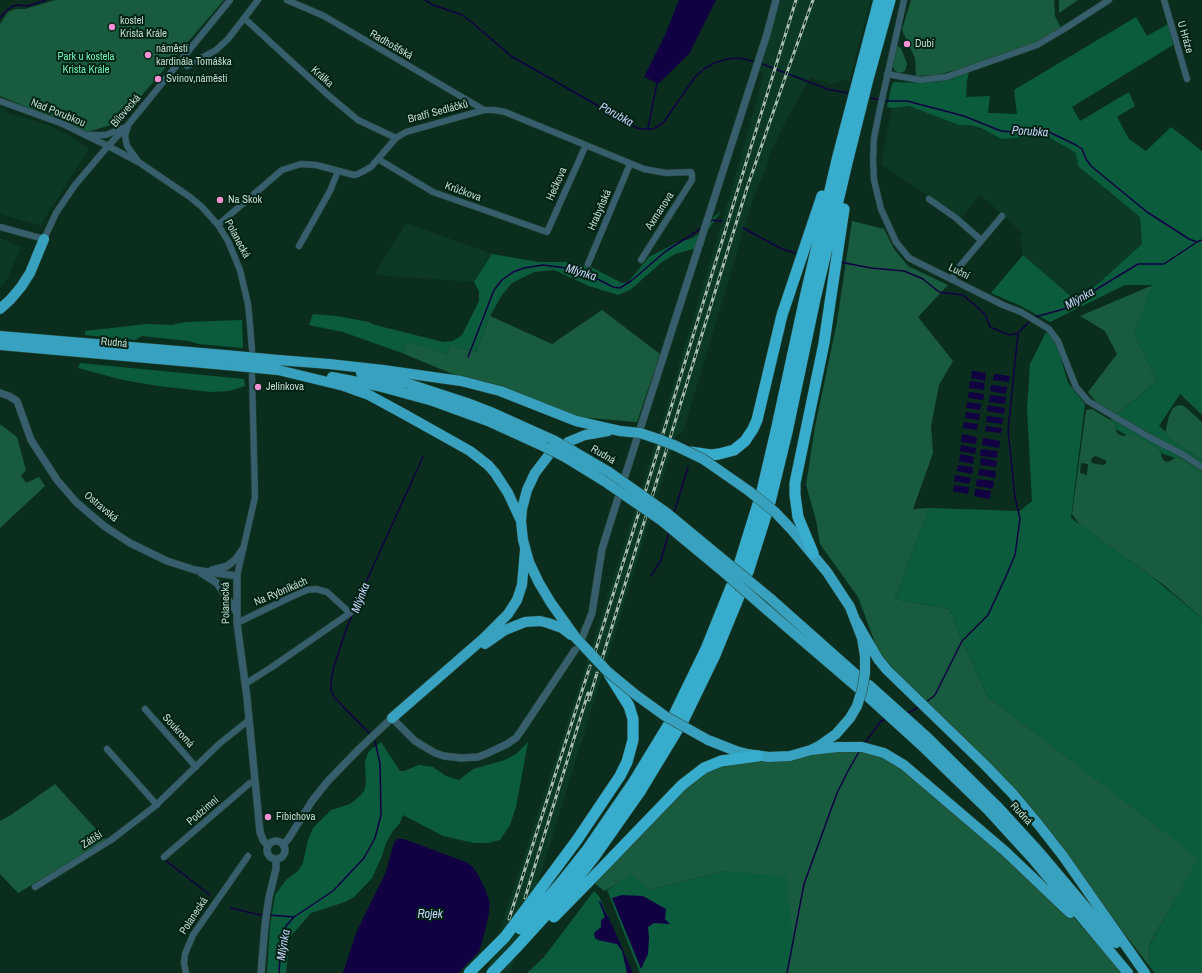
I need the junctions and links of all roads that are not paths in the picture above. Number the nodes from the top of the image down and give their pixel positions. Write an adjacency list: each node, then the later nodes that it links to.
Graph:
1 (230, 0): 18 (street, Bílovecká)
2 (258, 0): 10 (street)
3 (287, 0): 16 (street, Radhošťská)
4 (776, 0): 53 (street)
5 (879, 0): 13 (highway)
6 (890, 0): 13 (highway)
7 (904, 0): 12 (street, Luční)
8 (1109, 0): 12 (street)
9 (1164, 0): 14 (street, U Hráze)
10 (244, 18): 11 (street); 20 (street, Králka)
11 (187, 66)
12 (887, 74): 38 (street, Luční)
13 (863, 78): 17 (highway)
14 (1187, 79)
15 (0, 101): 19 (street, Nad Porubkou)
16 (484, 110): 20 (street, Bratří Sedláčků); 21 (street, Bratří Sedláčků)
17 (855, 113): 49 (highway, bridge); 56 (highway); 60 (highway); 62 (highway)
18 (128, 125): 19 (street); 22 (street, Bílovecká); 24 (street)
19 (86, 135): 22 (street, Nad Porubkou)
20 (396, 138): 23 (street, Bratří Sedláčků)
21 (586, 145): 25 (street, Bratří Sedláčků); 32 (street, Hečkova)
22 (108, 146): 24 (street, Polanecká); 33 (street, Bílovecká)
23 (378, 159): 26 (street, Bratří Sedláčků); 32 (street, Krůčkova)
24 (140, 163): 30 (street, Polanecká)
25 (630, 164): 27 (street, Bratří Sedláčků); 37 (street, Hrabyňská)
26 (338, 171): 30 (street, Bratří Sedláčků); 35 (street)
27 (691, 172): 36 (street, Axmanova)
28 (929, 199): 34 (street)
29 (1002, 216): 34 (street)
30 (218, 225): 42 (street, Polanecká)
31 (0, 227): 33 (street)
32 (547, 232)
33 (44, 239): 39 (highway)
34 (981, 240): 38 (street)
35 (299, 246)
36 (641, 260)
37 (588, 264)
38 (952, 280): 51 (street, Luční)
39 (0, 309)
40 (0, 336): 43 (highway, Rudná)
41 (0, 345): 43 (highway, Rudná)
42 (252, 350)
43 (225, 360): 44 (highway, bridge)
44 (278, 365): 47 (highway); 48 (highway, Rudná, bridge); 50 (highway, Rudná); 55 (highway)
45 (252, 375): 57 (street, Polanecká)
46 (0, 393): 61 (street, Ostravská)
47 (620, 431): 48 (highway); 49 (highway, bridge)
48 (570, 447): 52 (highway, Rudná)
49 (685, 450): 56 (highway, bridge)
50 (546, 452): 52 (highway, Rudná, bridge); 55 (highway)
51 (1202, 467)
52 (606, 476): 73 (highway, Rudná, bridge); 77 (highway, Rudná, bridge)
53 (625, 476)
54 (618, 498): 70 (street)
55 (521, 521): 58 (highway)
56 (796, 527): 59 (highway)
57 (243, 549): 61 (street); 63 (street, Polanecká)
58 (525, 550): 69 (highway); 74 (highway)
59 (813, 553): 67 (highway)
60 (739, 564)
61 (196, 570): 63 (street, Ostravská); 66 (street)
62 (748, 572)
63 (237, 576): 66 (street, Polanecká)
64 (731, 587): 82 (highway)
65 (740, 594): 82 (highway)
66 (236, 611): 68 (street, Polanecká)
67 (856, 621): 84 (highway, bridge); 105 (highway)
68 (237, 623): 75 (street, Polanecká); 75 (street, Na Rybníkách)
69 (564, 627): 70 (highway); 74 (highway)
70 (579, 638): 72 (highway, bridge)
71 (575, 650): 80 (street)
72 (607, 672): 85 (highway, bridge); 99 (highway, bridge)
73 (860, 678)
74 (436, 680): 80 (highway)
75 (245, 684): 81 (street, Polanecká)
76 (869, 685): 104 (highway, Rudná)
77 (858, 688)
78 (866, 695): 96 (highway, Rudná)
79 (145, 709): 86 (street, Soukromá)
80 (392, 718): 89 (street)
81 (249, 720): 86 (street, Zátiší); 87 (street, Polanecká)
82 (676, 722): 91 (highway)
83 (107, 749): 88 (street)
84 (811, 750): 85 (highway); 96 (highway)
85 (758, 756): 102 (highway, bridge)
86 (196, 767): 88 (street, Zátiší)
87 (255, 781): 90 (street, Polanecká); 93 (street, Podzimní)
88 (157, 805): 95 (street, Zátiší)
89 (283, 845): 90 (street); 94 (street)
90 (268, 846): 94 (street)
91 (591, 854): 100 (highway, bridge); 101 (highway, bridge)
92 (248, 856): 97 (street, Polanecká)
93 (164, 857)
94 (276, 859): 98 (street)
95 (35, 887)
96 (1105, 946): 103 (highway, Rudná)
97 (186, 973)
98 (261, 973)
99 (469, 973)
100 (476, 973)
101 (492, 973)
102 (496, 973)
103 (1128, 973)
104 (1141, 973)
105 (1145, 973)

